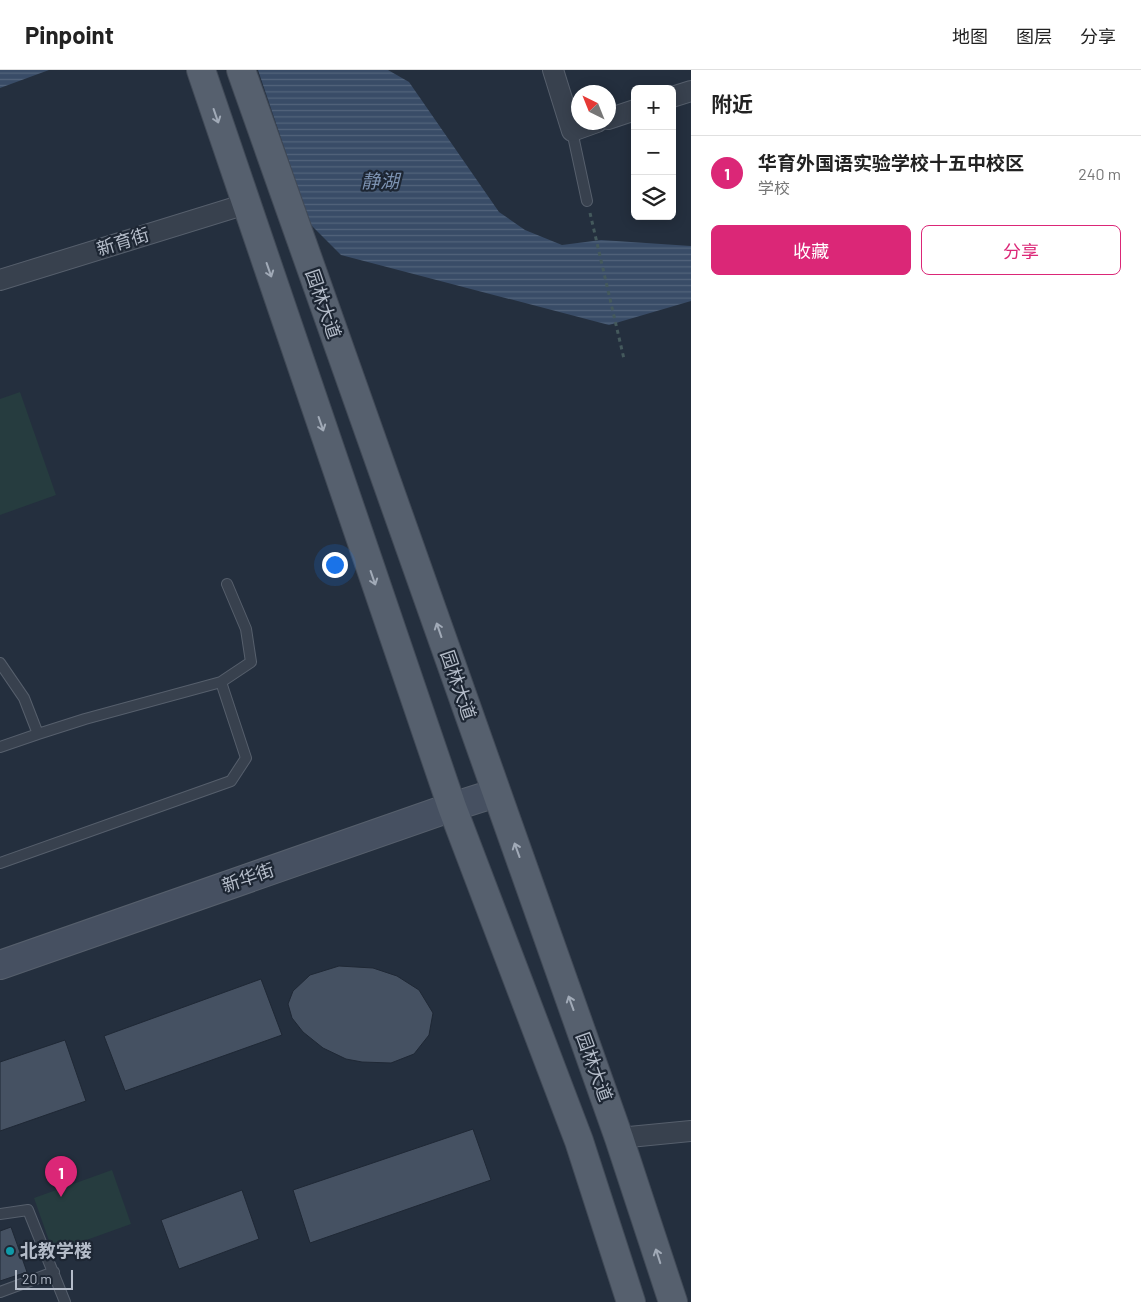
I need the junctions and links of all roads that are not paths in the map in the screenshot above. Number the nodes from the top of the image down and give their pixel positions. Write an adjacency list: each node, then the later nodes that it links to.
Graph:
1 (201, 70): 10 (main road, one-way to 10)
2 (241, 70): 17 (main road, 园林大道, one-way to 2)
3 (553, 70): 8 (street)
4 (691, 91): 5 (street)
5 (676, 96)
6 (631, 111): 7 (street)
7 (616, 116)
8 (572, 131): 9 (lane)
9 (588, 201)
10 (246, 204): 11 (street, 新育街); 18 (main road, one-way to 18)
11 (0, 280)
12 (227, 584): 14 (lane)
13 (0, 663): 15 (lane)
14 (221, 682): 15 (lane); 19 (lane)
15 (38, 734): 16 (lane)
16 (0, 747)
17 (496, 793): 18 (street, 新华街); 22 (main road, 园林大道, one-way to 17)
18 (452, 807): 20 (street, 新华街); 27 (main road)
19 (0, 863)
20 (0, 965)
21 (691, 1131): 22 (street)
22 (619, 1138): 28 (main road, 园林大道, one-way to 22)
23 (0, 1214): 24 (lane)
24 (54, 1272): 25 (lane); 26 (lane)
25 (0, 1292)
26 (65, 1302)
27 (631, 1302)
28 (673, 1302)

